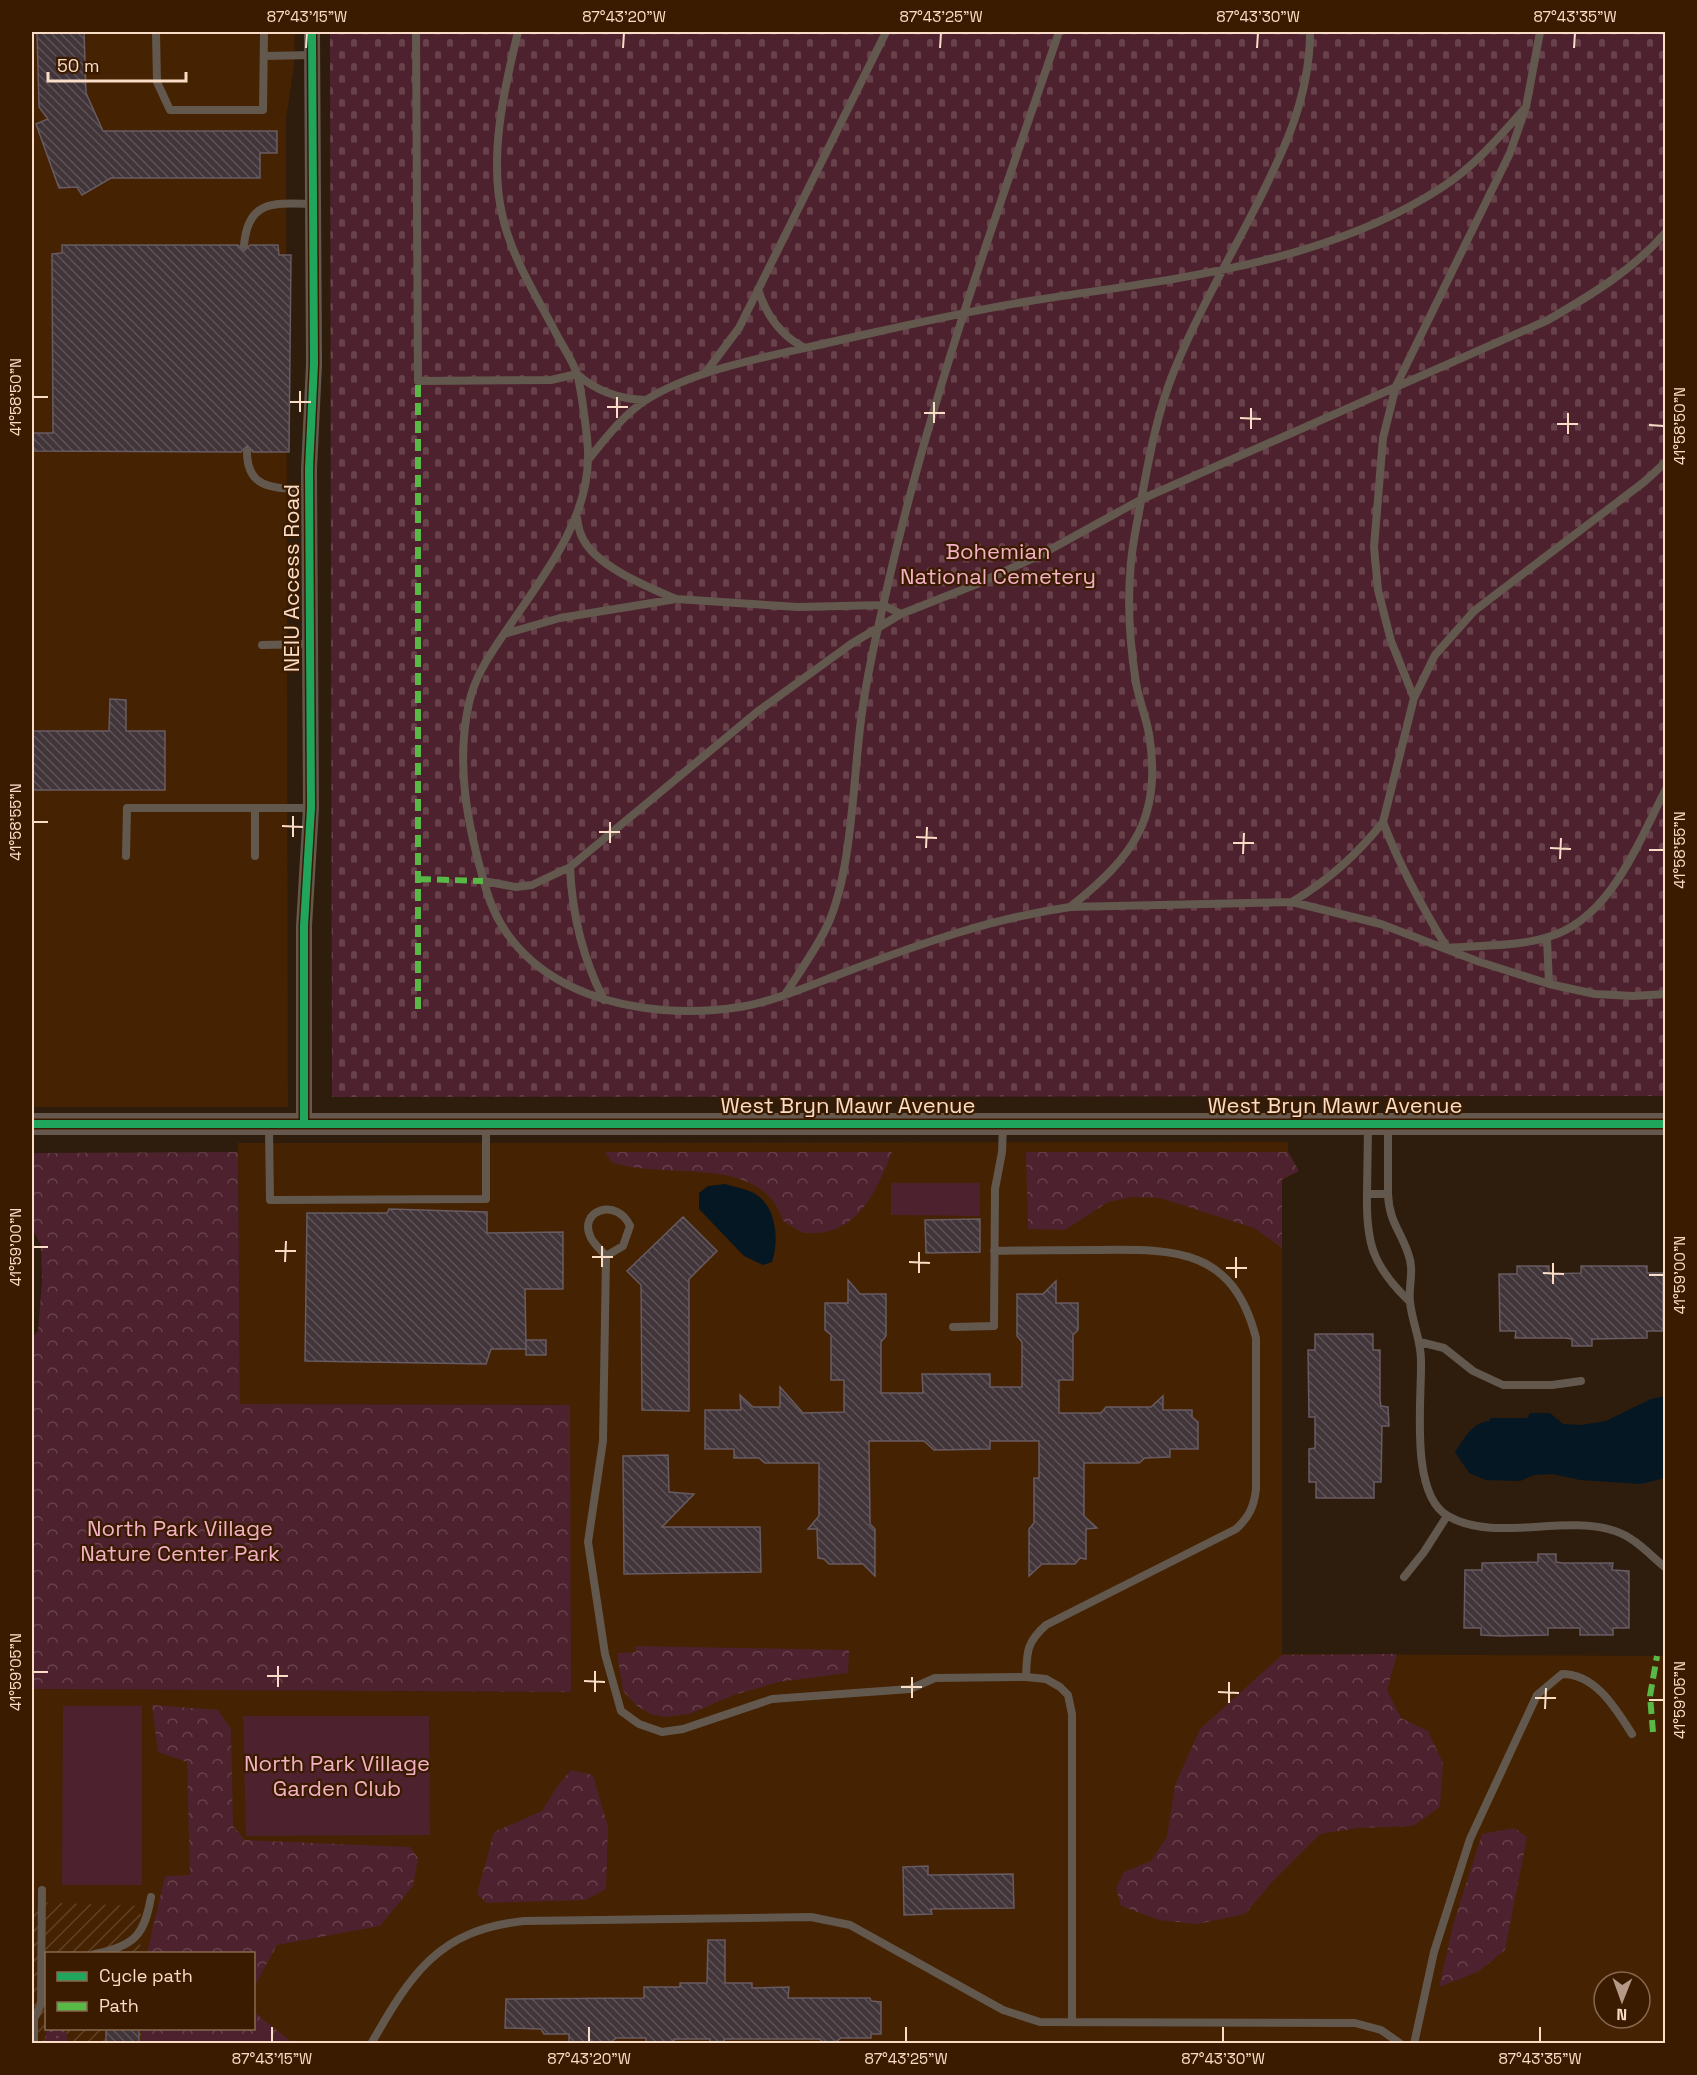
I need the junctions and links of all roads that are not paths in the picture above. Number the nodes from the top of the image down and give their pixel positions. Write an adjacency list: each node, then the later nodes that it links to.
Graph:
1 (156, 32): 10 (lane)
2 (264, 32): 10 (lane)
3 (312, 32): 11 (street, NEIU Access Road)
4 (416, 32): 21 (lane)
5 (518, 32): 21 (lane)
6 (886, 32): 17 (lane)
7 (1059, 32): 18 (lane)
8 (1310, 32): 16 (lane)
9 (1540, 32): 12 (lane)
10 (264, 56): 11 (lane)
11 (312, 56): 13 (street, NEIU Access Road)
12 (1526, 107): 16 (lane); 22 (lane)
13 (313, 204): 15 (lane); 27 (street, NEIU Access Road)
14 (1665, 232): 22 (lane)
15 (244, 245)
16 (1223, 270): 18 (lane); 28 (lane)
17 (758, 289): 19 (lane); 20 (lane)
18 (962, 312): 19 (lane); 31 (lane)
19 (805, 348): 20 (lane)
20 (705, 373): 23 (lane)
21 (577, 374): 23 (lane); 25 (lane)
22 (1396, 386): 28 (lane); 37 (lane)
23 (645, 400): 25 (lane)
24 (247, 452): 27 (lane)
25 (588, 460): 29 (lane)
26 (1665, 462): 37 (lane)
27 (309, 489): 35 (street, NEIU Access Road)
28 (1142, 500): 32 (lane); 47 (lane)
29 (577, 518): 30 (lane); 34 (lane)
30 (676, 599): 31 (lane); 34 (lane)
31 (883, 605): 32 (lane); 33 (lane)
32 (901, 614): 33 (lane)
33 (880, 625): 44 (lane); 51 (lane)
34 (504, 634): 45 (lane)
35 (310, 644): 36 (lane); 40 (street, NEIU Access Road)
36 (262, 645)
37 (1414, 698): 41 (lane)
38 (1665, 789): 48 (lane)
39 (255, 808): 40 (lane); 42 (lane); 43 (lane)
40 (311, 808): 58 (street, NEIU Access Road)
41 (1383, 822): 46 (lane); 49 (lane)
42 (126, 856)
43 (255, 856)
44 (570, 867): 45 (lane); 53 (lane)
45 (483, 881): 53 (lane)
46 (1292, 902): 47 (lane); 49 (lane)
47 (1070, 907): 51 (lane)
48 (1547, 938): 49 (lane); 50 (lane)
49 (1447, 948): 50 (lane)
50 (1549, 984): 52 (lane)
51 (786, 993): 53 (lane)
52 (1665, 994)
53 (604, 1000)
54 (1003, 1122): 55 (street, West Bryn Mawr Avenue); 59 (street, West Bryn Mawr Avenue); 63 (lane)
55 (1378, 1122): 60 (street, West Bryn Mawr Avenue); 61 (lane); 62 (lane)
56 (32, 1124): 57 (street, West Bryn Mawr Avenue)
57 (269, 1124): 58 (street, West Bryn Mawr Avenue); 59 (lane)
58 (304, 1124): 59 (street, West Bryn Mawr Avenue)
59 (486, 1124)
60 (1665, 1124)
61 (1367, 1194): 62 (lane); 65 (lane)
62 (1388, 1194): 65 (lane)
63 (994, 1251): 66 (lane); 72 (lane)
64 (606, 1256): 64 (lane); 72 (lane)
65 (1409, 1301): 67 (lane)
66 (952, 1327)
67 (1420, 1342): 68 (lane); 69 (lane)
68 (1581, 1381)
69 (1448, 1516): 70 (lane); 71 (lane)
70 (1665, 1568)
71 (1404, 1577)
72 (1026, 1677): 78 (lane)
73 (1632, 1734): 82 (lane)
74 (42, 1890): 77 (lane)
75 (152, 1897): 76 (lane)
76 (99, 1952)
77 (44, 1957): 79 (lane)
78 (1072, 2022): 80 (lane); 81 (lane)
79 (34, 2043)
80 (371, 2043)
81 (1401, 2043)
82 (1414, 2043)

